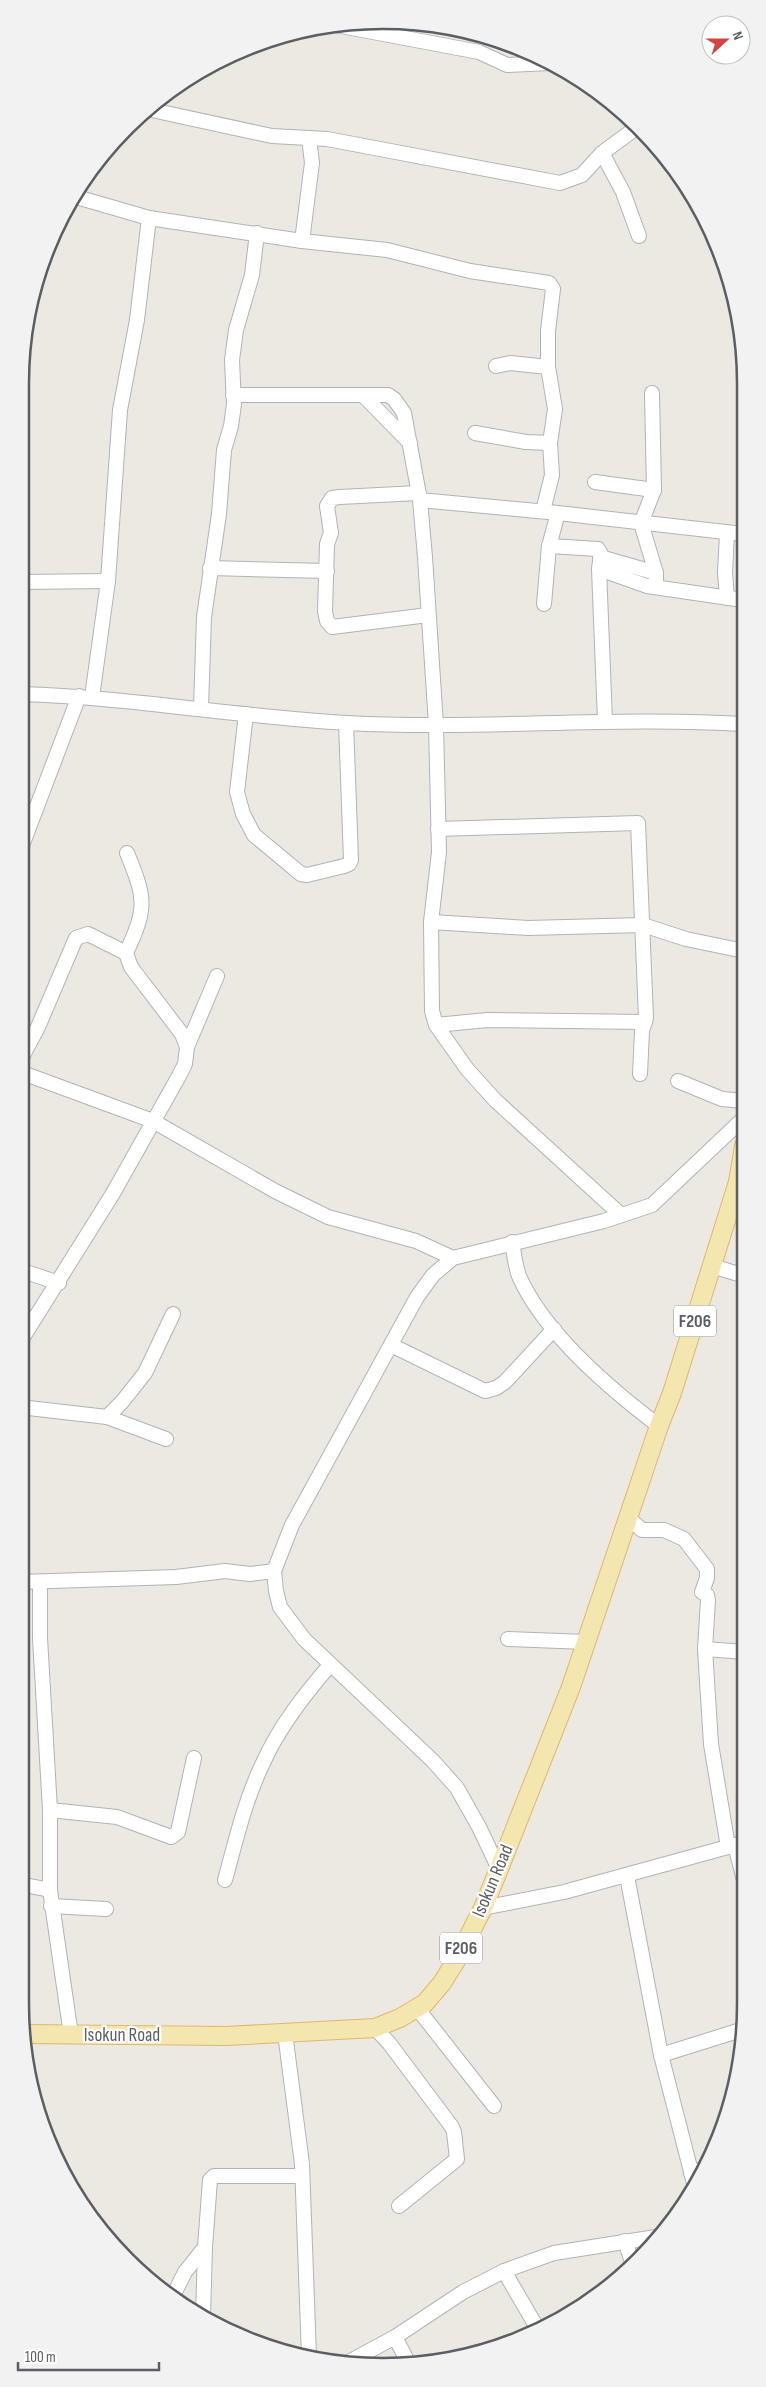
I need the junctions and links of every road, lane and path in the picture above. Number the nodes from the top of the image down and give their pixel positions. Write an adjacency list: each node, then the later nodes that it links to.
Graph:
1 (362, 30): 2 (street)
2 (537, 64)
3 (156, 111): 5 (street)
4 (631, 131): 7 (street)
5 (309, 138): 6 (street); 8 (street)
6 (326, 139): 7 (street); 8 (street)
7 (602, 152): 12 (street)
8 (312, 163): 13 (street)
9 (81, 198): 10 (street)
10 (149, 218): 11 (street); 37 (street)
11 (257, 234): 13 (street); 17 (street)
12 (639, 236)
13 (302, 241): 15 (street)
14 (496, 366): 15 (street)
15 (548, 367): 23 (street)
16 (652, 393): 25 (street)
17 (233, 395): 18 (street); 34 (street)
18 (363, 395): 19 (street); 20 (street)
19 (392, 423): 20 (street); 22 (street)
20 (407, 428): 22 (street)
21 (475, 433): 23 (street)
22 (410, 443): 26 (street)
23 (550, 443): 27 (street)
24 (595, 482): 25 (street)
25 (654, 490): 29 (street)
26 (419, 497): 27 (street); 35 (street); 39 (street)
27 (543, 511): 28 (street)
28 (558, 513): 29 (street); 32 (street)
29 (641, 523): 30 (street); 36 (street)
30 (727, 533): 31 (street); 40 (street)
31 (737, 534)
32 (549, 546): 33 (street); 42 (street)
33 (599, 563): 36 (street); 49 (street)
34 (210, 568): 35 (street); 47 (street)
35 (327, 571): 44 (street)
36 (656, 580): 40 (street)
37 (108, 581): 38 (street); 46 (street)
38 (29, 582)
39 (427, 587): 43 (street); 44 (street)
40 (727, 598): 41 (street)
41 (737, 599)
42 (544, 604)
43 (428, 615): 44 (street); 52 (street)
44 (413, 617)
45 (29, 694): 46 (street)
46 (85, 697): 47 (street); 53 (street)
47 (201, 708): 48 (street)
48 (246, 714): 50 (street); 50 (street)
49 (605, 721): 51 (street); 52 (street)
50 (346, 723): 52 (street)
51 (737, 724)
52 (436, 725): 54 (street)
53 (29, 830)
54 (438, 830): 56 (street); 57 (street)
55 (127, 853): 59 (street)
56 (431, 922): 57 (street); 62 (street)
57 (643, 925): 58 (street); 61 (street)
58 (737, 950)
59 (126, 953): 63 (street); 64 (street)
60 (218, 976): 64 (street)
61 (645, 1022): 62 (street); 65 (street)
62 (436, 1025): 72 (street)
63 (29, 1044)
64 (187, 1047): 69 (street)
65 (640, 1074)
66 (29, 1075): 69 (street)
67 (678, 1081): 68 (street)
68 (737, 1100)
69 (153, 1121): 74 (street); 78 (street)
70 (737, 1125): 72 (street)
71 (737, 1185): 75 (main road, F206)
72 (621, 1216): 73 (street)
73 (512, 1242): 74 (street); 81 (street)
74 (453, 1258): 82 (street)
75 (712, 1266): 77 (street); 85 (main road, F206)
76 (29, 1273): 78 (street)
77 (737, 1274)
78 (59, 1283): 80 (street)
79 (173, 1314): 84 (street)
80 (29, 1325)
81 (554, 1329): 82 (street); 85 (street)
82 (391, 1345): 88 (street)
83 (29, 1409): 84 (street)
84 (107, 1417): 86 (street)
85 (659, 1426): 87 (main road, F206)
86 (166, 1439)
87 (632, 1507): 92 (main road, Isokun Road / F206); 93 (street)
88 (274, 1571): 90 (street); 95 (street)
89 (29, 1582): 90 (street)
90 (40, 1583): 97 (street)
91 (508, 1639): 92 (street)
92 (586, 1642): 99 (main road, Isokun Road / F206)
93 (705, 1649): 94 (street); 98 (street)
94 (737, 1651)
95 (330, 1665): 99 (street); 101 (street)
96 (194, 1758): 97 (street)
97 (50, 1810): 103 (street)
98 (736, 1845): 100 (street)
99 (499, 1869): 105 (main road, Isokun Road / F206)
100 (627, 1876): 105 (street); 113 (street)
101 (225, 1880)
102 (29, 1886): 103 (street)
103 (50, 1890): 104 (street)
104 (51, 1906): 106 (street); 112 (street)
105 (483, 1908): 107 (main road, Isokun Road / F206)
106 (106, 1909)
107 (418, 2008): 108 (main road, Isokun Road / F206); 114 (street)
108 (375, 2028): 110 (main road, Isokun Road / F206); 119 (street)
109 (736, 2032): 113 (street)
110 (285, 2033): 112 (main road, Isokun Road / F206); 117 (street)
111 (31, 2034): 112 (main road, Isokun Road / F206)
112 (71, 2035)
113 (661, 2055): 116 (street)
114 (494, 2106)
115 (695, 2171): 116 (street)
116 (691, 2173): 118 (street)
117 (302, 2176): 122 (street); 129 (street)
118 (692, 2177)
119 (399, 2206)
120 (649, 2238): 121 (street)
121 (625, 2242): 123 (street); 124 (street)
122 (205, 2247): 125 (street); 126 (street)
123 (630, 2257)
124 (504, 2271): 127 (street); 128 (street)
125 (175, 2291)
126 (203, 2309)
127 (535, 2324)
128 (395, 2337): 130 (street); 131 (street)
129 (309, 2350)
130 (358, 2357)
131 (405, 2357)

